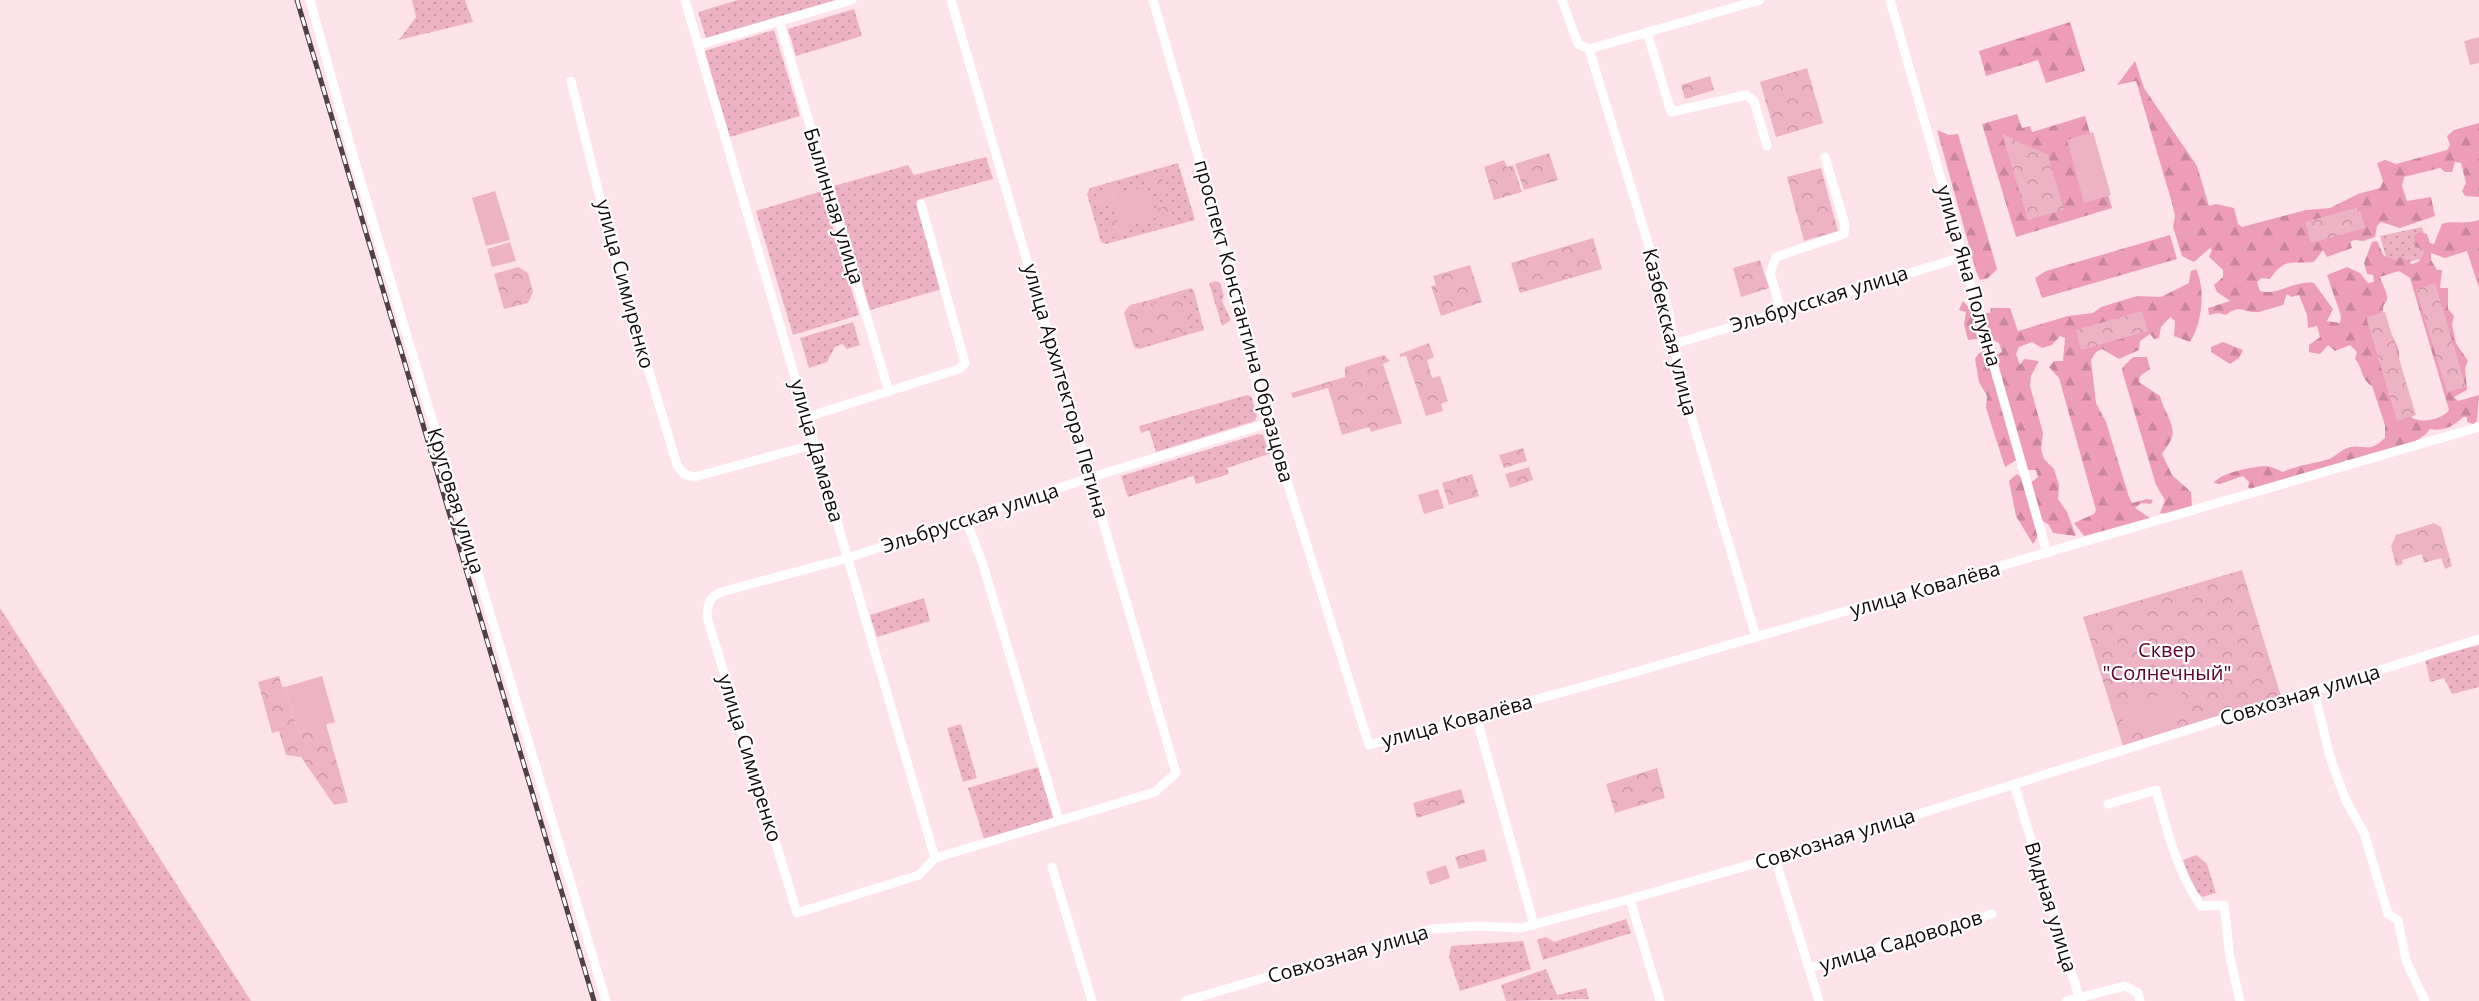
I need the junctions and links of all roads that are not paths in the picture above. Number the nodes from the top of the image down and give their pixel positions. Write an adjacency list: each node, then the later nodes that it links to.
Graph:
1 (310, 0): 46 (street, Круговая улица)
2 (685, 0): 11 (street, улица Дамаева)
3 (852, 0): 9 (street)
4 (951, 0): 25 (street, улица Архитектора Петина)
5 (1153, 0): 22 (street, проспект Константина Образцова)
6 (1562, 0): 12 (street, Казбекская улица)
7 (1760, 0): 10 (street)
8 (1890, 0): 17 (street, улица Яна Полуяна)
9 (779, 21): 11 (street); 20 (street, Былинная улица)
10 (1647, 32): 12 (street); 14 (street)
11 (698, 45): 21 (street, улица Дамаева)
12 (1589, 49): 19 (street, Казбекская улица)
13 (572, 81): 24 (street, улица Симиренко)
14 (1767, 146)
15 (1825, 157): 18 (street)
16 (921, 204): 20 (street)
17 (1964, 256): 18 (street, Эльбрусская улица); 27 (street, улица Яна Полуяна)
18 (1781, 311): 19 (street, Эльбрусская улица)
19 (1674, 344): 30 (street, Казбекская улица)
20 (889, 392): 21 (street)
21 (807, 417): 24 (street, улица Дамаева)
22 (1269, 423): 25 (street, Эльбрусская улица); 34 (street, проспект Константина Образцова)
23 (2479, 427): 27 (street, улица Ковалёва)
24 (816, 444): 28 (street, улица Дамаева)
25 (1092, 477): 26 (street, Эльбрусская улица); 37 (street, улица Архитектора Петина)
26 (966, 520): 28 (street, Эльбрусская улица); 37 (street)
27 (2047, 553): 30 (street, улица Ковалёва)
28 (848, 558): 29 (street, Эльбрусская улица); 38 (street, улица Дамаева)
29 (708, 602): 38 (street, улица Симиренко)
30 (1756, 637): 33 (street, улица Ковалёва)
31 (2479, 639): 32 (street, Совхозная улица)
32 (2314, 691): 35 (street, Совхозная улица); 54 (street)
33 (1476, 716): 34 (street, улица Ковалёва); 43 (street)
34 (1369, 745)
35 (2014, 784): 39 (street, Совхозная улица); 45 (street, Видная улица)
36 (2108, 804): 53 (street)
37 (1059, 821): 38 (street)
38 (935, 858)
39 (1775, 858): 41 (street, Совхозная улица); 44 (street)
40 (1052, 867): 47 (street)
41 (1630, 899): 43 (street, Совхозная улица); 49 (street)
42 (1992, 914): 44 (street, улица Садоводов)
43 (1534, 925): 48 (street, Совхозная улица)
44 (1810, 968): 50 (street)
45 (2079, 997): 51 (street); 52 (street, Видная улица)
46 (606, 1001)
47 (1092, 1001)
48 (1185, 1001)
49 (1660, 1001)
50 (1819, 1001)
51 (2066, 1001)
52 (2140, 1001)
53 (2240, 1001)
54 (2425, 1001)

